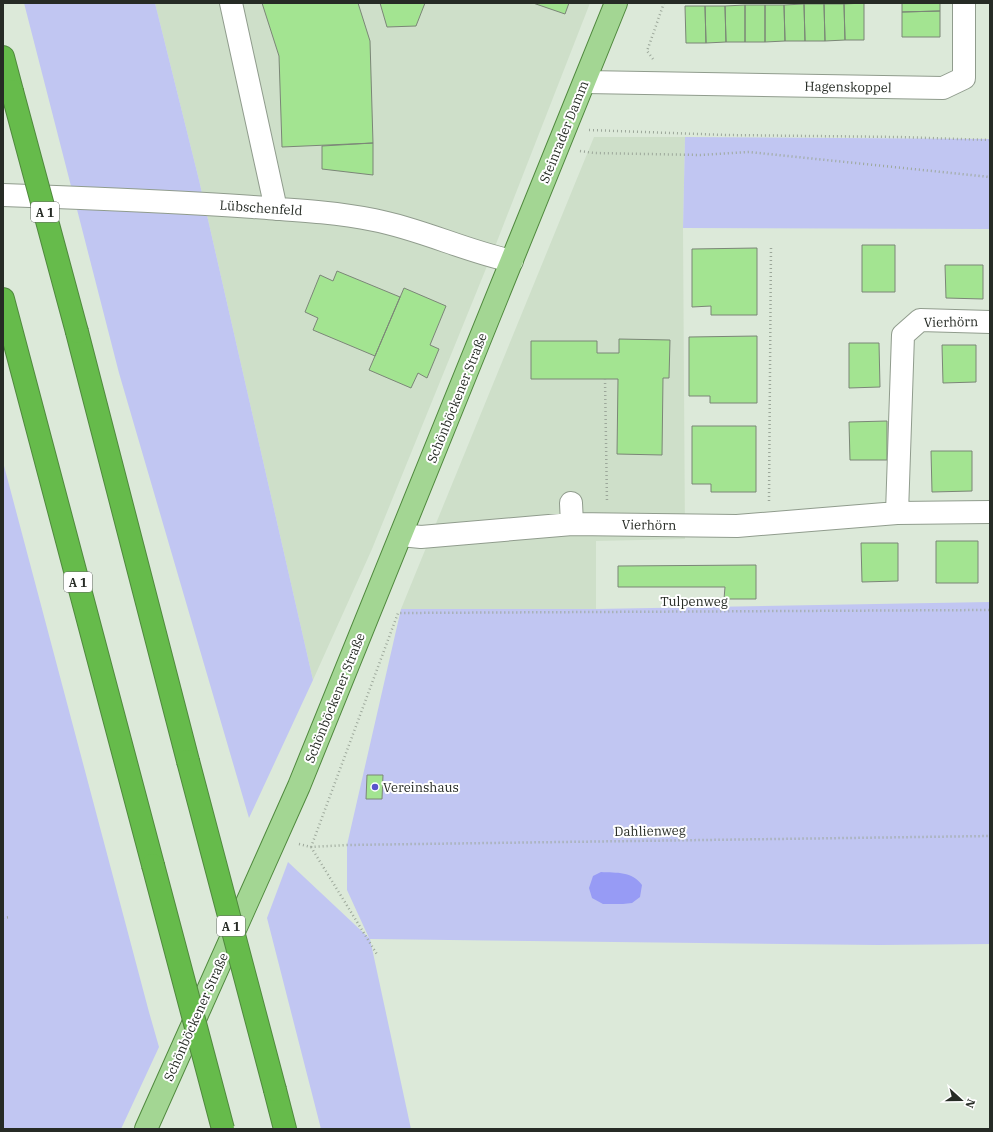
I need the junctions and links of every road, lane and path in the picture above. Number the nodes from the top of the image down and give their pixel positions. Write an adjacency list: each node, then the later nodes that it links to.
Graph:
1 (231, 3): 12 (street)
2 (616, 3): 6 (main road, Steinrader Damm)
3 (664, 3): 7 (path)
4 (964, 3): 7 (street, Hagenskoppel)
5 (3, 57): 31 (highway, A 1, bridge)
6 (585, 82): 7 (street, Hagenskoppel); 8 (main road, Steinrader Damm)
7 (654, 83)
8 (561, 139): 9 (path); 10 (path); 14 (main road, Steinrader Damm)
9 (990, 140)
10 (990, 177)
11 (3, 195): 12 (street, Lübschenfeld)
12 (276, 209): 14 (street, Lübschenfeld)
13 (771, 245): 20 (path)
14 (512, 261): 22 (main road, Schönböckener Straße)
15 (3, 299): 30 (highway, A 1, bridge)
16 (990, 322): 18 (street, Vierhörn)
17 (605, 379): 21 (path)
18 (898, 512): 19 (street, Vierhörn); 20 (street, Vierhörn)
19 (990, 512)
20 (769, 524): 21 (street, Vierhörn)
21 (607, 525): 22 (street, Vierhörn)
22 (401, 535): 29 (main road, Schönböckener Straße)
23 (990, 610): 25 (path, Tulpenweg)
24 (990, 836): 25 (path, Dahlienweg)
25 (311, 847): 28 (path)
26 (10, 917): 27 (path)
27 (3, 918)
28 (378, 956)
29 (146, 1129)
30 (223, 1129)
31 (285, 1129)

